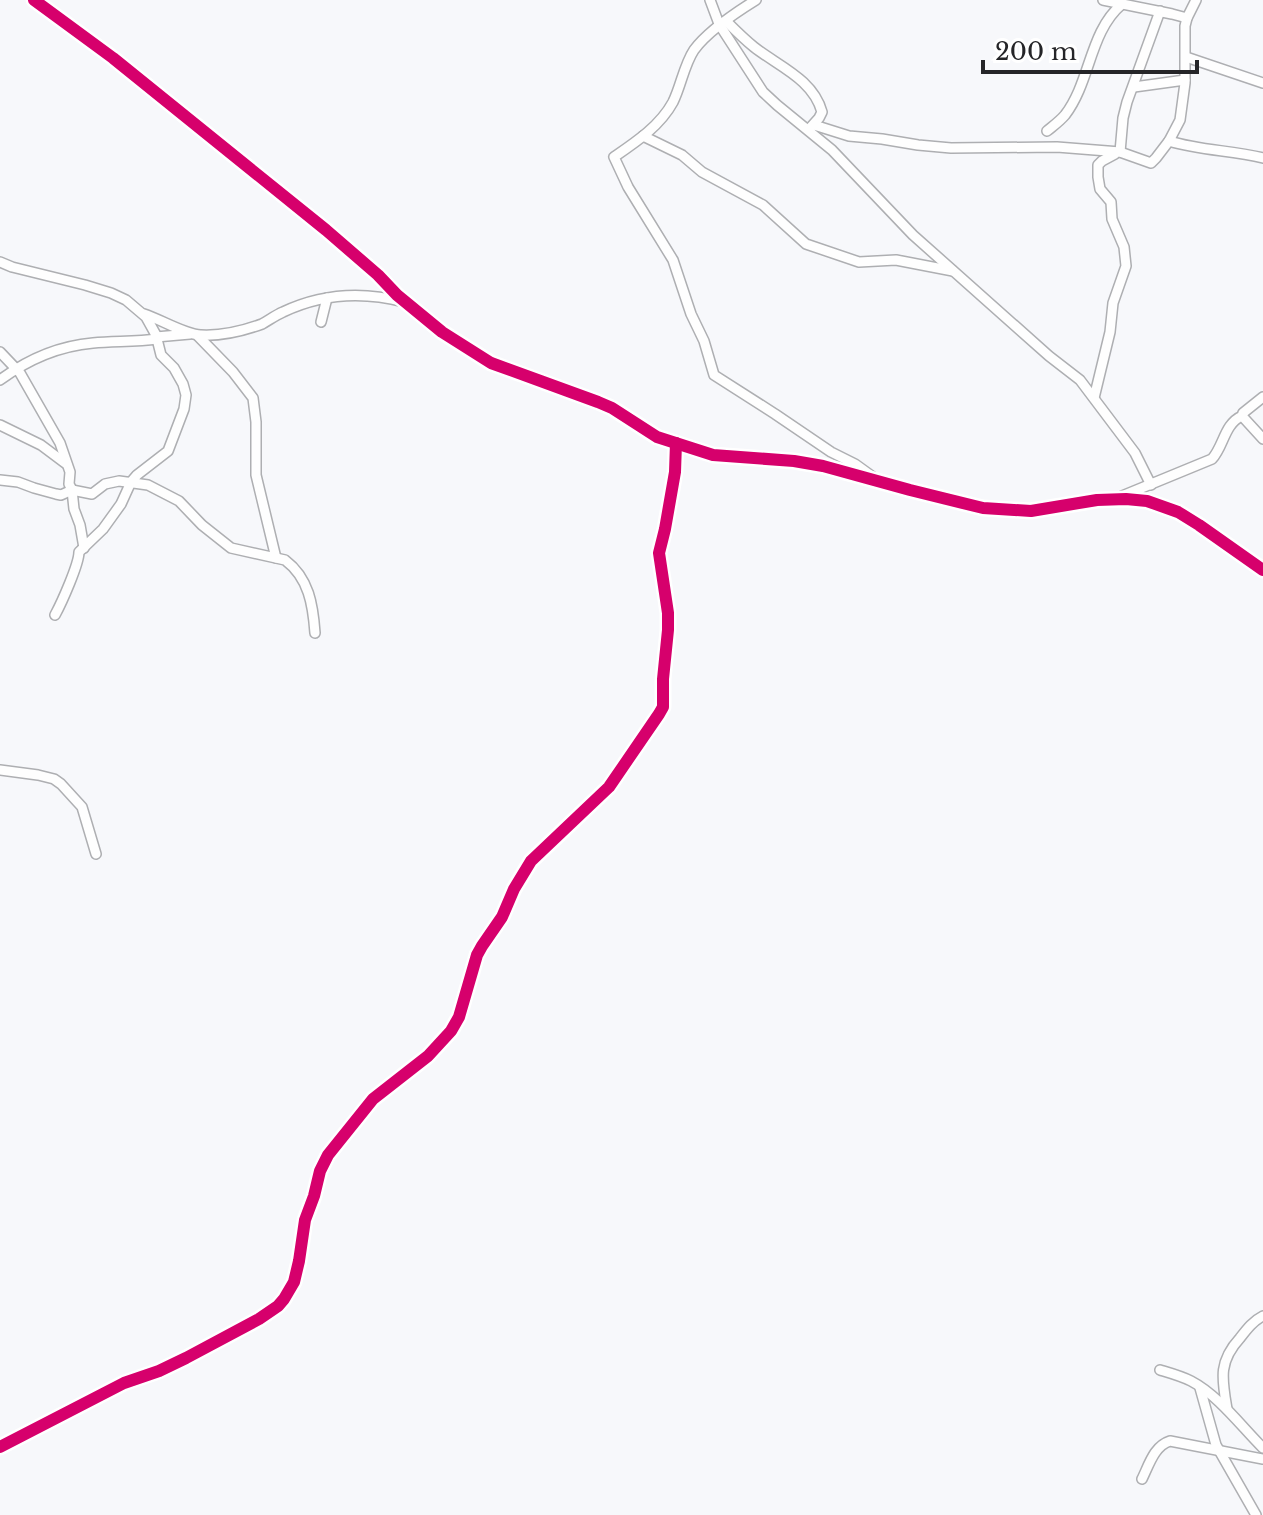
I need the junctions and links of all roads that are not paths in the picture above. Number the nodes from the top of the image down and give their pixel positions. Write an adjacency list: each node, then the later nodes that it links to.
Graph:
1 (34, 0): 23 (street)
2 (710, 0): 9 (street)
3 (756, 0): 9 (street)
4 (1103, 0): 6 (street)
5 (1196, 0): 8 (street)
6 (1128, 3): 7 (street); 15 (street)
7 (1160, 11): 8 (street); 13 (street)
8 (1187, 18): 10 (street)
9 (722, 22): 14 (street); 14 (street); 16 (street)
10 (1186, 57): 11 (street); 12 (street)
11 (1185, 80): 13 (street); 17 (street)
12 (1263, 83)
13 (1134, 87): 18 (street)
14 (811, 127): 18 (street); 21 (street)
15 (1047, 131)
16 (643, 136): 21 (street); 39 (street)
17 (1169, 141): 18 (street); 19 (street)
18 (1119, 152): 32 (street)
19 (1263, 158)
20 (0, 262): 24 (street)
21 (956, 272): 32 (street)
22 (327, 298): 23 (street); 25 (street); 26 (street)
23 (407, 303): 36 (street)
24 (144, 314): 26 (street); 27 (street)
25 (321, 322)
26 (194, 335): 27 (street); 45 (street)
27 (156, 338): 29 (street); 40 (street)
28 (0, 352): 29 (street)
29 (16, 368): 30 (street); 37 (street)
30 (0, 380)
31 (1263, 397): 33 (street)
32 (1094, 398): 41 (street)
33 (1242, 416): 35 (street); 41 (street)
34 (0, 425): 37 (street)
35 (1263, 439)
36 (676, 443): 39 (street); 55 (street)
37 (65, 463): 42 (street)
38 (0, 480): 42 (street)
39 (877, 480): 43 (street)
40 (131, 482): 42 (street); 44 (street); 45 (street)
41 (1151, 485): 43 (street)
42 (72, 490): 44 (street)
43 (1114, 499): 46 (street)
44 (84, 548): 47 (street)
45 (276, 558): 48 (street)
46 (1263, 570)
47 (55, 615)
48 (315, 633)
49 (0, 770): 50 (street)
50 (96, 854)
51 (1263, 1316): 54 (street)
52 (1160, 1370): 53 (street)
53 (1200, 1388): 54 (street); 57 (street)
54 (1227, 1410): 56 (street)
55 (0, 1447)
56 (1263, 1447)
57 (1218, 1450): 58 (street); 59 (street); 60 (street)
58 (1263, 1459)
59 (1142, 1479)
60 (1256, 1515)

